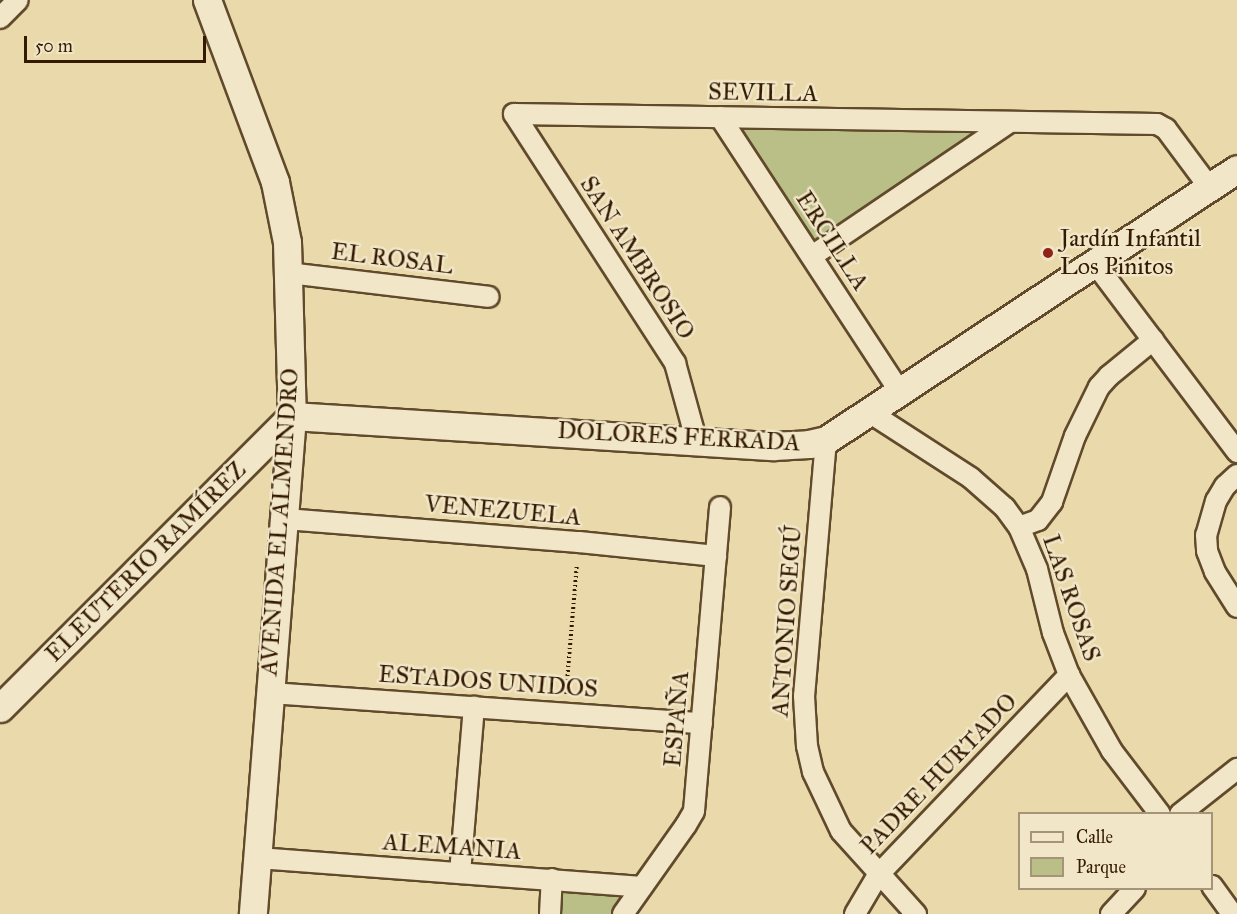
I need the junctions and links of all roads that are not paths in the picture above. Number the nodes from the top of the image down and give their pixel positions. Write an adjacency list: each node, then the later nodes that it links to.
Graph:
1 (18, 0): 3 (street)
2 (207, 0): 11 (street, AVENIDA EL ALMENDRO)
3 (0, 18)
4 (514, 114): 5 (street, SEVILLA); 17 (street, SAN AMBROSIO)
5 (720, 117): 6 (street, SEVILLA); 9 (street, ERCILLA)
6 (1011, 122): 8 (street, SEVILLA); 9 (street)
7 (1237, 168): 8 (street, DOLORES FERRADA)
8 (1209, 187): 10 (street, DOLORES FERRADA)
9 (812, 256): 14 (street, ERCILLA)
10 (1094, 262): 13 (street); 14 (street, DOLORES FERRADA)
11 (289, 273): 12 (street, EL ROSAL); 16 (street, AVENIDA EL ALMENDRO)
12 (489, 297)
13 (1153, 340): 19 (street); 23 (street)
14 (900, 392): 15 (street, DOLORES FERRADA)
15 (869, 412): 18 (street, DOLORES FERRADA); 23 (street, LAS ROSAS)
16 (292, 416): 17 (street, DOLORES FERRADA); 22 (street, AVENIDA EL ALMENDRO); 30 (street, ELEUTERIO RAMÍREZ)
17 (696, 439): 18 (street, DOLORES FERRADA)
18 (826, 440): 37 (street, ANTONIO SEGÚ)
19 (1237, 452)
20 (1237, 475): 25 (street)
21 (720, 507): 24 (street, ESPAÑA)
22 (285, 519): 24 (street, VENEZUELA); 28 (street, AVENIDA EL ALMENDRO)
23 (1019, 526): 27 (street, LAS ROSAS)
24 (716, 556): 31 (street, ESPAÑA)
25 (1231, 586): 26 (street)
26 (1237, 607)
27 (1069, 675): 33 (street, LAS ROSAS); 37 (street, PADRE HURTADO)
28 (270, 693): 29 (street, ESTADOS UNIDOS); 35 (street, AVENIDA EL ALMENDRO)
29 (474, 707): 31 (street, ESTADOS UNIDOS); 36 (street)
30 (0, 708)
31 (702, 723): 39 (street, ESPAÑA)
32 (1237, 769): 34 (street)
33 (1159, 812)
34 (1181, 812)
35 (258, 858): 36 (street, ALEMANIA); 42 (street, AVENIDA EL ALMENDRO)
36 (460, 873): 38 (street, ALEMANIA)
37 (878, 874): 45 (street, PADRE HURTADO); 46 (street, ANTONIO SEGÚ)
38 (552, 879): 39 (street, ALEMANIA); 43 (street)
39 (642, 887): 44 (street, ESPAÑA)
40 (1213, 887): 48 (street)
41 (1133, 890): 47 (street)
42 (253, 914)
43 (550, 914)
44 (623, 914)
45 (855, 914)
46 (916, 914)
47 (1111, 914)
48 (1232, 914)

